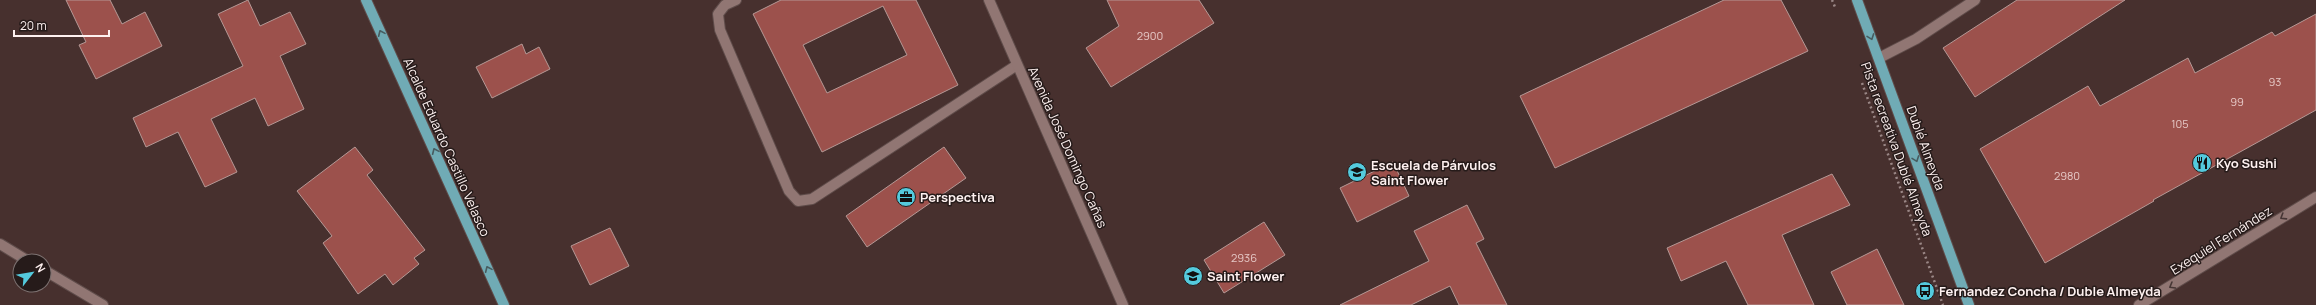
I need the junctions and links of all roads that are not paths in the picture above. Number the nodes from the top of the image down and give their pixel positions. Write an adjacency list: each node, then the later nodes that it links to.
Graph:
1 (366, 0): 13 (main road, Alcalde Eduardo Castillo Velasco, one-way to 1)
2 (736, 0): 7 (street)
3 (989, 0): 7 (street, Avenida José Domingo Cañas)
4 (1858, 0): 6 (main road, Dublé Almeyda, one-way to 6)
5 (1976, 0): 6 (street)
6 (1879, 58): 15 (main road, Dublé Almeyda, one-way to 15)
7 (1017, 64): 14 (street, Avenida José Domingo Cañas)
8 (2316, 197): 16 (street, Exequiel Fernández, one-way to 16)
9 (0, 244): 10 (street)
10 (15, 253)
11 (52, 275): 12 (street)
12 (104, 305)
13 (504, 305)
14 (1124, 305)
15 (1970, 305)
16 (2139, 305)

